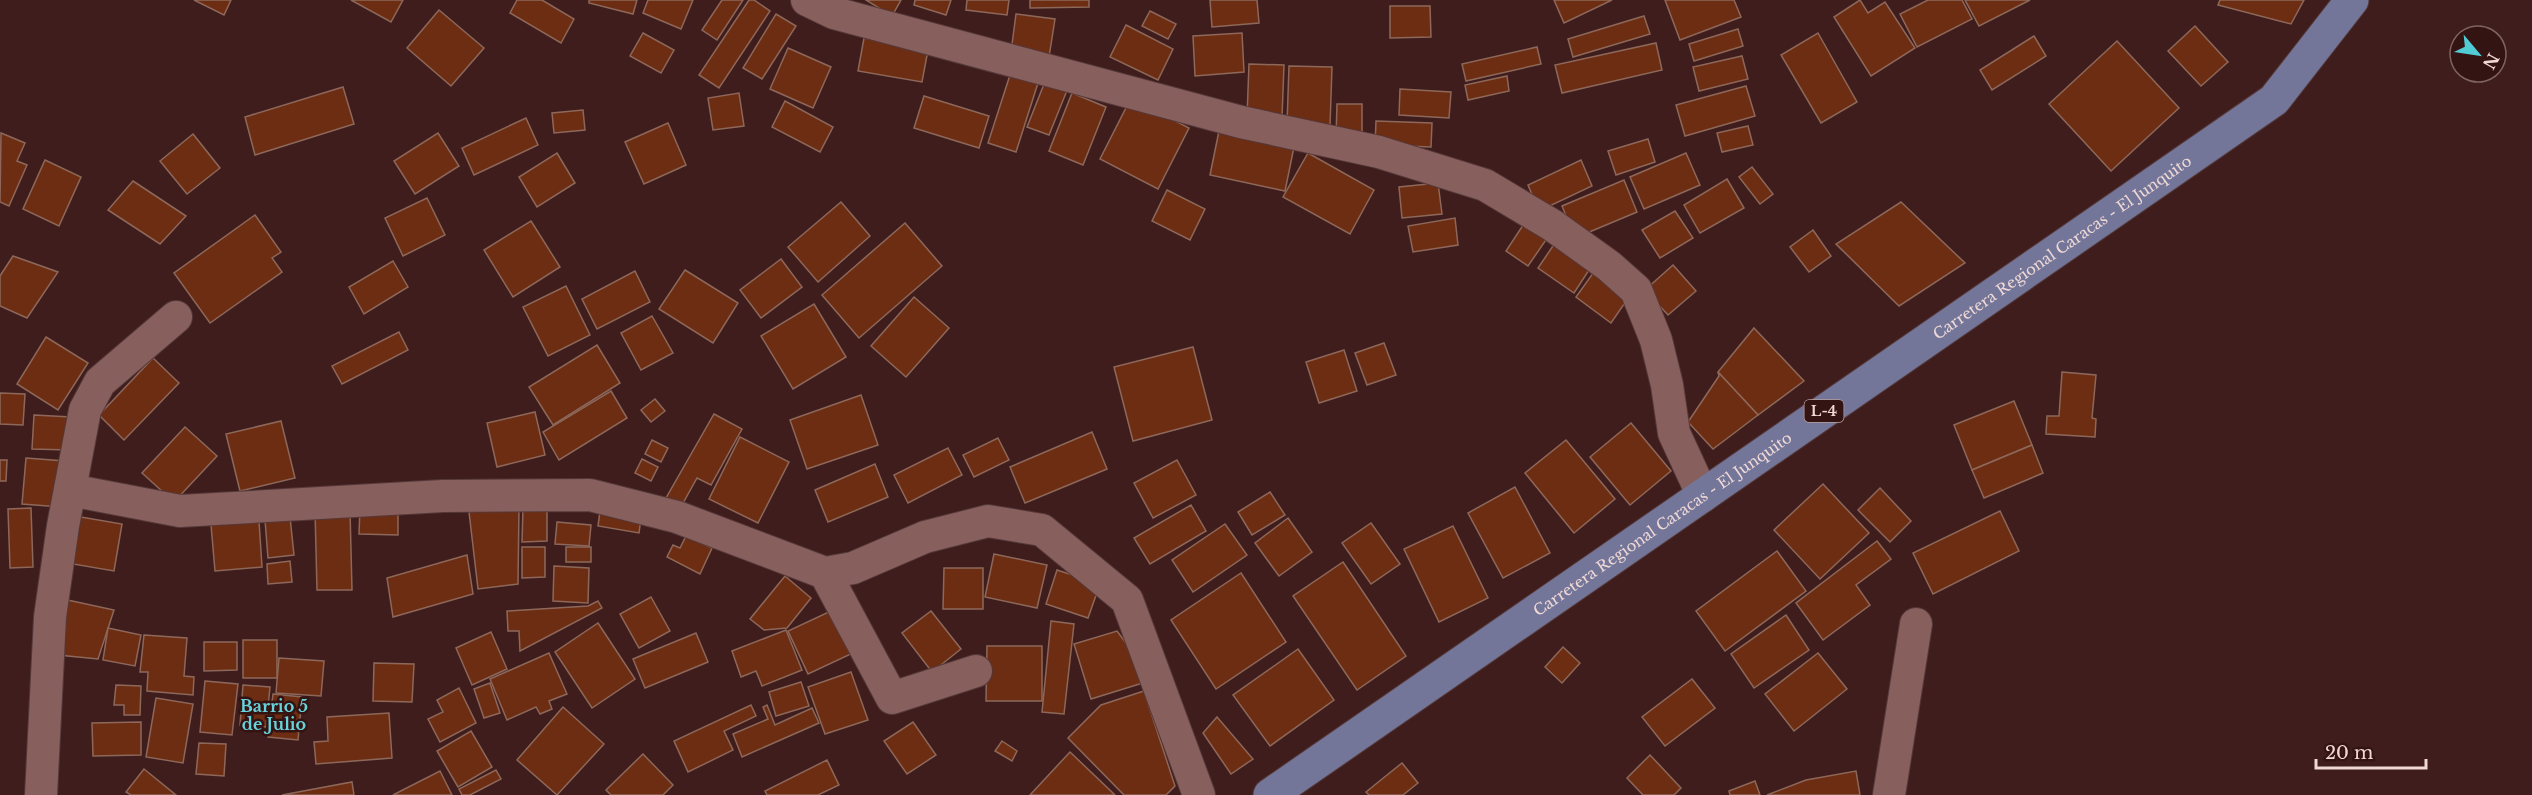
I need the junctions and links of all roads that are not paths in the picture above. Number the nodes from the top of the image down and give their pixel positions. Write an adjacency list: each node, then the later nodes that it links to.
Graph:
1 (807, 0): 5 (street)
2 (2352, 0): 5 (main road, Carretera Regional Caracas - El Junquito / L-4)
3 (176, 317): 4 (street)
4 (70, 490): 6 (street); 9 (street)
5 (1703, 496): 11 (main road, Carretera Regional Caracas - El Junquito / L-4)
6 (825, 573): 8 (street); 10 (street)
7 (1916, 624): 12 (street)
8 (976, 671)
9 (41, 795)
10 (1198, 795)
11 (1270, 795)
12 (1889, 795)

